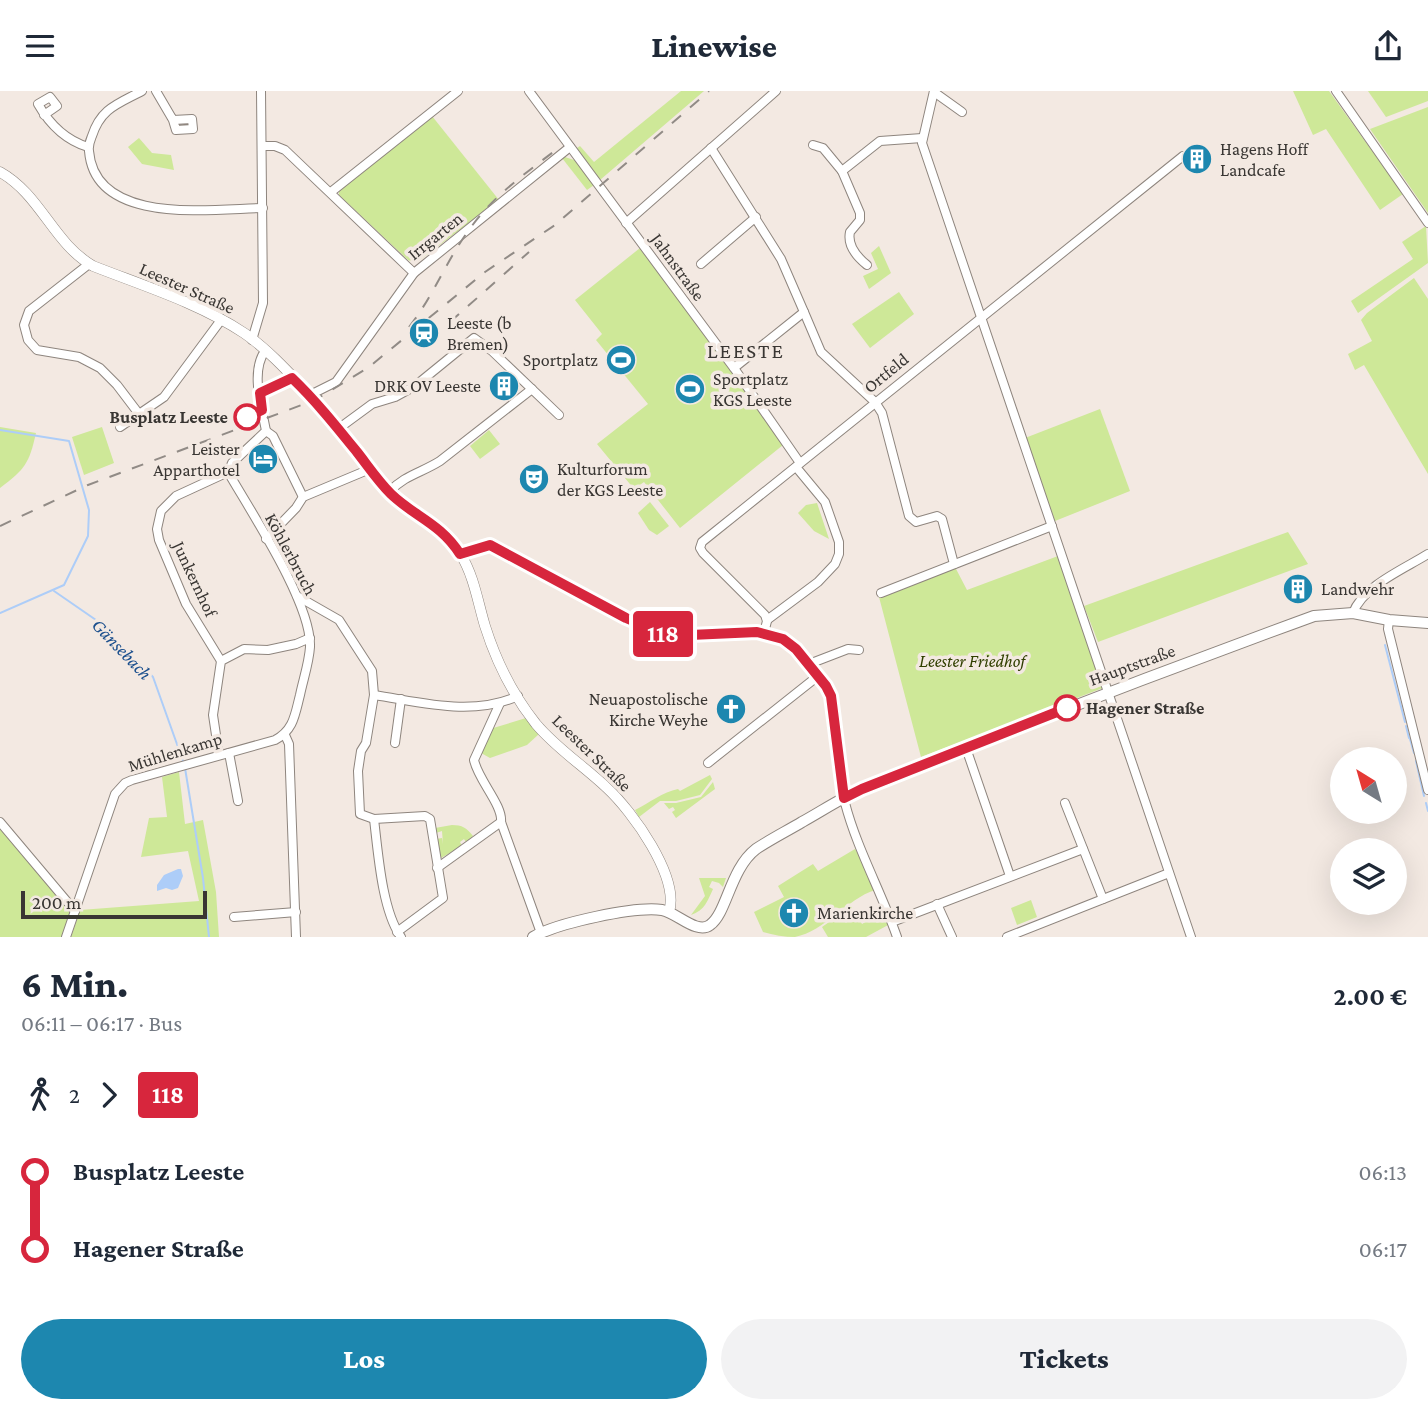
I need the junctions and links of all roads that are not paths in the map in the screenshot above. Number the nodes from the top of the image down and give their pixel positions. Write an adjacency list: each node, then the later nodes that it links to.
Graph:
1 (142, 91): 15 (street)
2 (156, 91): 11 (street)
3 (261, 91): 14 (street)
4 (458, 91): 21 (street)
5 (529, 91): 16 (street, Jahnstraße)
6 (776, 91): 17 (street)
7 (1336, 91): 25 (street)
8 (934, 92): 9 (street); 12 (street)
9 (962, 112)
10 (44, 115): 15 (street)
11 (173, 120)
12 (922, 138): 19 (street); 31 (street)
13 (813, 145): 19 (street)
14 (263, 146): 21 (street); 22 (street)
15 (88, 147): 22 (street)
16 (570, 148): 24 (street, Jahnstraße); 29 (street, Irrgarten)
17 (711, 148): 23 (street); 24 (street)
18 (1183, 156): 31 (street, Ortfeld)
19 (842, 171): 28 (street)
20 (0, 172): 26 (street, Leester Straße)
21 (331, 192): 29 (street)
22 (263, 208): 33 (street)
23 (756, 217): 27 (street); 30 (street)
24 (626, 223): 35 (street, Jahnstraße)
25 (1428, 223)
26 (89, 264): 32 (street, Leester Straße); 41 (street)
27 (701, 264)
28 (867, 265)
29 (414, 273): 39 (street, Irrgarten)
30 (804, 312): 35 (street); 40 (street)
31 (981, 317): 40 (street, Ortfeld); 51 (street)
32 (221, 320): 33 (street, Leester Straße); 41 (street)
33 (252, 340): 34 (street, Leester Straße)
34 (265, 351): 36 (street, Leester Straße); 38 (street)
35 (734, 368): 46 (street, Jahnstraße)
36 (292, 378): 38 (street); 39 (street, Leester Straße)
37 (532, 389): 42 (street); 44 (street); 49 (street)
38 (260, 393): 45 (street)
39 (310, 395): 44 (street, Leester Straße)
40 (875, 402): 46 (street, Ortfeld); 55 (street)
41 (139, 414): 43 (street)
42 (559, 415)
43 (120, 427)
44 (338, 429): 47 (street, Leester Straße)
45 (265, 431): 48 (street, Junkernhof); 50 (street)
46 (798, 465): 59 (street, Jahnstraße); 59 (street, Ortfeld)
47 (370, 469): 49 (street, Leester Straße); 50 (street)
48 (228, 472): 52 (street, Köhlerbruch); 65 (street, Junkernhof)
49 (389, 492): 53 (street, Leester Straße)
50 (303, 497): 52 (street)
51 (1052, 526): 55 (street); 68 (street)
52 (266, 538): 57 (street, Köhlerbruch)
53 (460, 554): 62 (street); 70 (street, Leester Straße)
54 (1428, 554): 58 (street)
55 (954, 564): 56 (street)
56 (881, 593)
57 (298, 596): 63 (street, Köhlerbruch); 69 (street)
58 (1353, 613): 60 (main road, Hauptstraße); 68 (main road, Hauptstraße)
59 (767, 620): 62 (street)
60 (1389, 620): 61 (main road, Hauptstraße); 79 (street)
61 (1428, 623)
62 (764, 633): 66 (street)
63 (310, 643): 65 (street); 73 (street, Köhlerbruch)
64 (859, 650): 66 (street)
65 (221, 661): 77 (street)
66 (809, 664): 67 (street)
67 (818, 676): 78 (street); 80 (street)
68 (1108, 692): 75 (main road, Hauptstraße); 88 (street)
69 (374, 695): 71 (street); 83 (street)
70 (517, 696): 72 (street); 94 (street, Leester Straße)
71 (401, 699): 72 (street); 74 (street)
72 (500, 703): 85 (street)
73 (285, 735): 76 (street, Mühlenkamp); 93 (street)
74 (395, 743)
75 (966, 748): 80 (main road, Hauptstraße); 89 (street)
76 (229, 753): 77 (street, Mühlenkamp); 81 (street)
77 (219, 755): 92 (street, Mühlenkamp)
78 (708, 763)
79 (1428, 790)
80 (844, 798): 96 (street); 97 (main road, Hauptstraße)
81 (238, 801)
82 (1065, 803): 86 (street)
83 (374, 819): 87 (street); 98 (street)
84 (0, 822): 92 (street)
85 (501, 822): 87 (street); 99 (street)
86 (1083, 849): 89 (street); 90 (street)
87 (437, 868): 98 (street)
88 (1169, 873): 90 (street); 105 (street)
89 (1010, 876): 91 (street)
90 (1103, 899): 104 (street)
91 (937, 904): 96 (street); 103 (street)
92 (75, 911): 100 (street, Mühlenkamp)
93 (296, 912): 95 (street); 101 (street)
94 (669, 912): 97 (main road); 99 (main road)
95 (234, 917)
96 (892, 922): 102 (street)
97 (707, 932)
98 (399, 935)
99 (537, 935)
100 (66, 937)
101 (296, 937)
102 (897, 937)
103 (951, 937)
104 (1007, 937)
105 (1191, 937)

